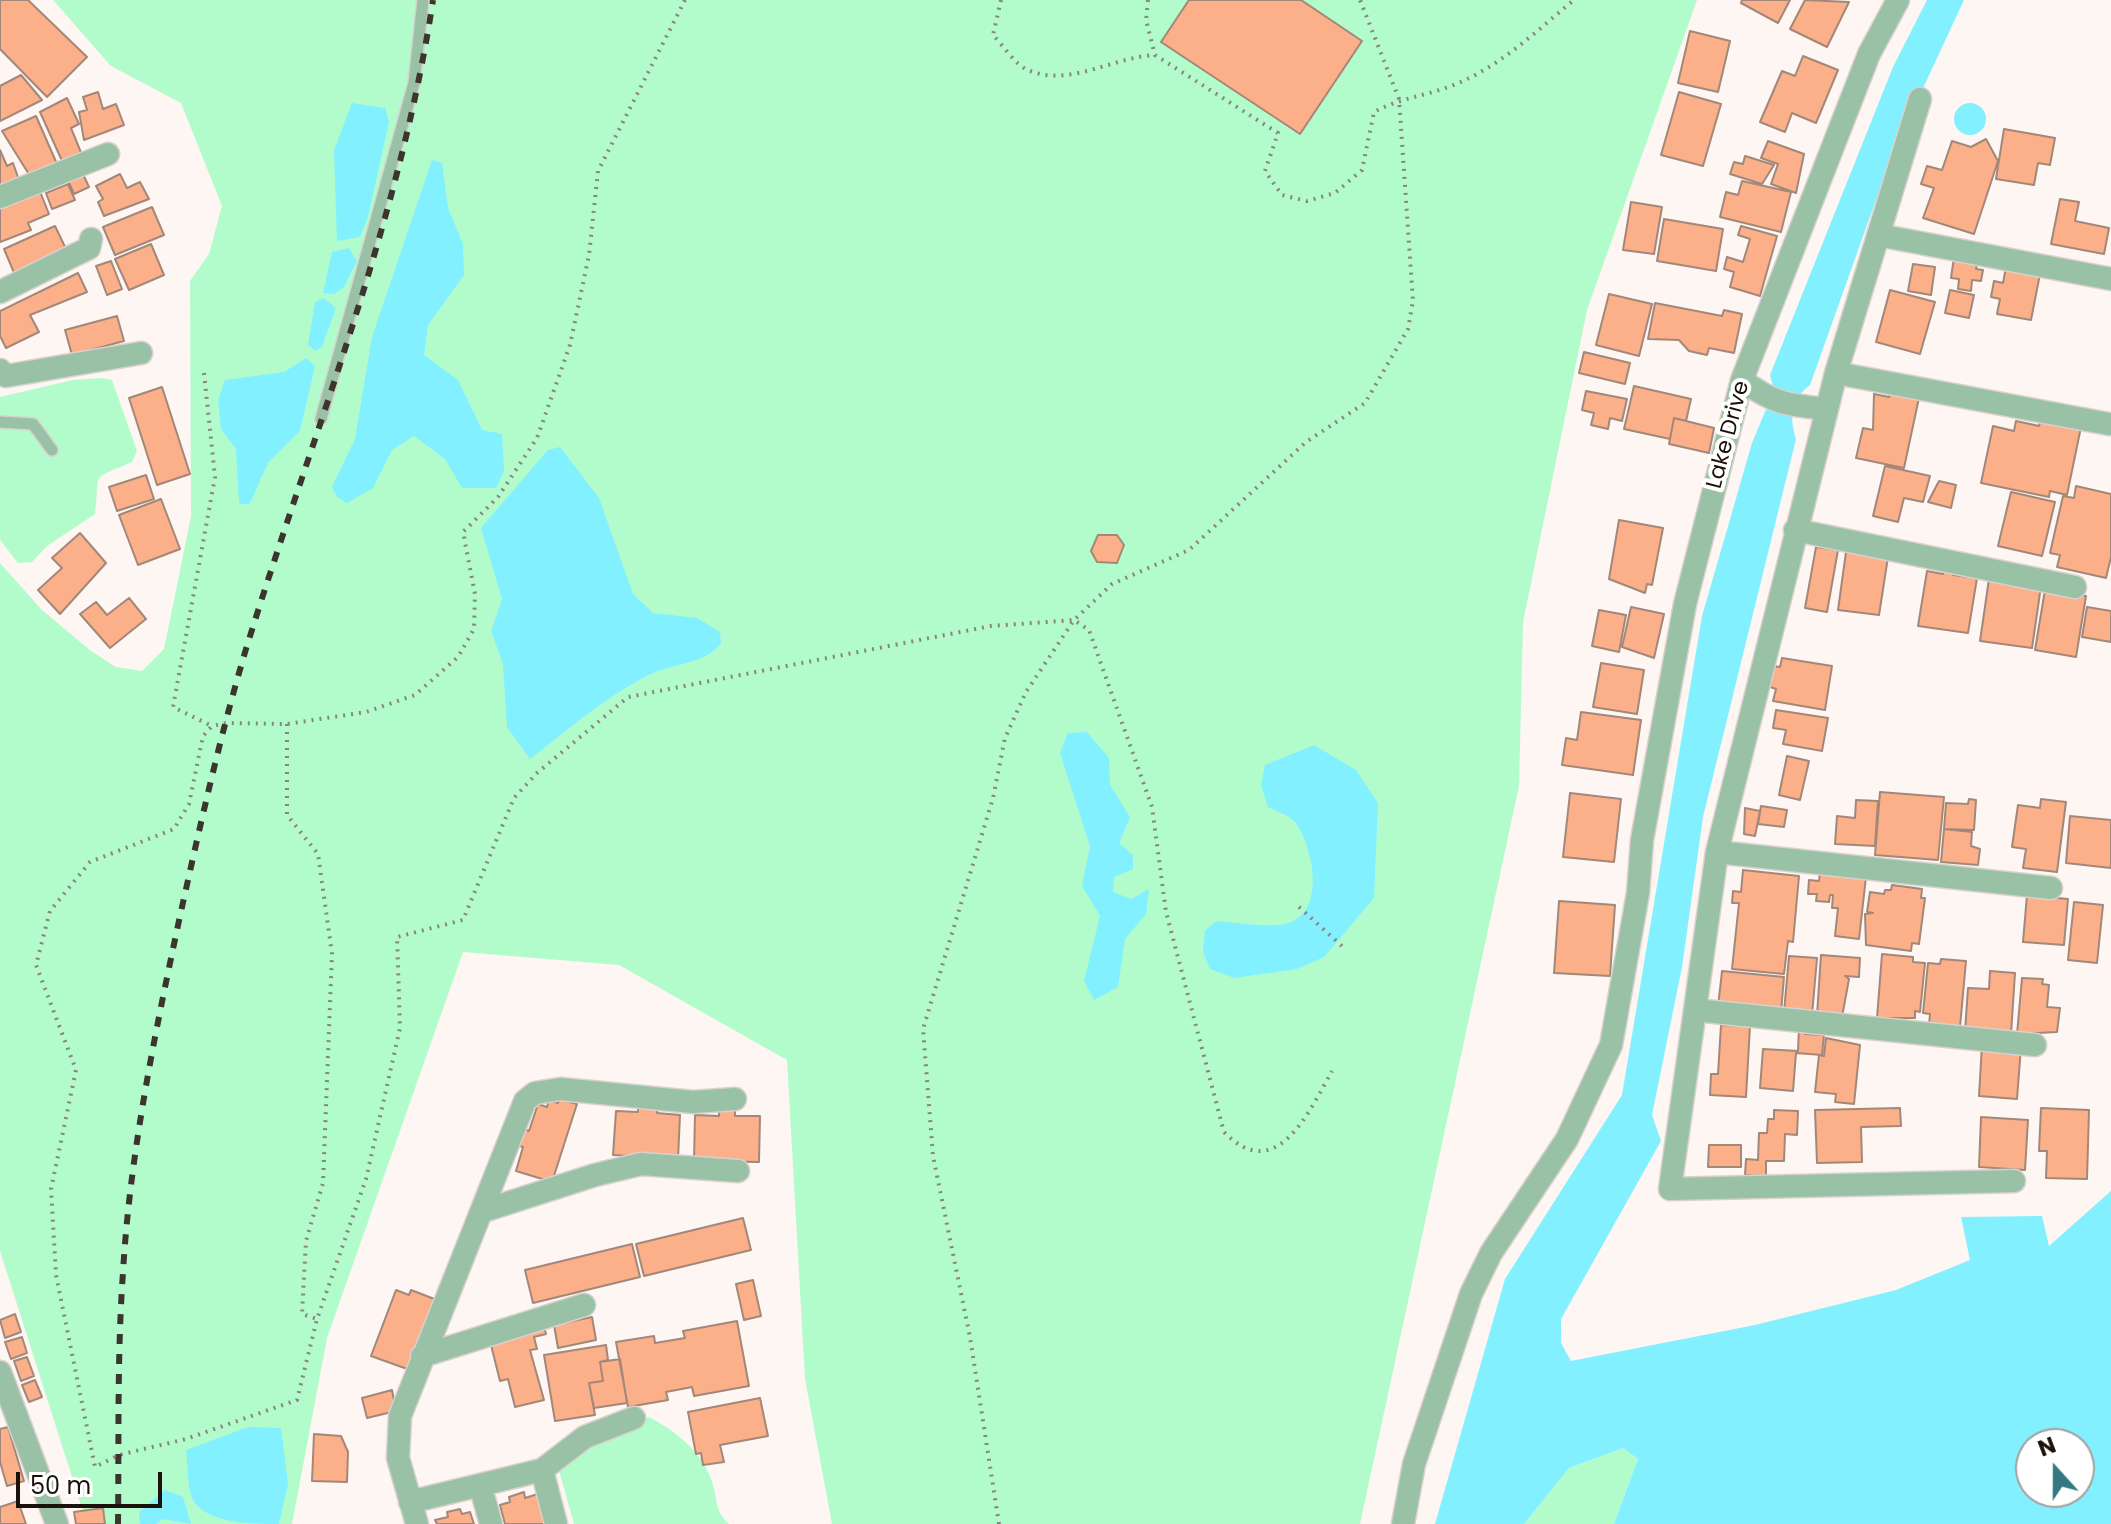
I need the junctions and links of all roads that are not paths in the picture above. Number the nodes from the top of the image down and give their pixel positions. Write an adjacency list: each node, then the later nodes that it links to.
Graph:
1 (423, 0): 15 (lane)
2 (1898, 0): 13 (street, Lake Drive)
3 (1920, 99): 6 (street)
4 (108, 154): 5 (street)
5 (0, 197)
6 (1878, 235): 8 (street); 12 (street)
7 (91, 239): 9 (street)
8 (2111, 279)
9 (0, 292)
10 (141, 353): 11 (street)
11 (0, 370)
12 (1836, 373): 14 (street); 17 (street)
13 (1742, 380): 14 (street); 40 (street, Lake Drive)
14 (1827, 409): 19 (street)
15 (321, 419)
16 (0, 422): 18 (lane)
17 (2109, 424)
18 (52, 450)
19 (1795, 530): 20 (street); 21 (street)
20 (2075, 587)
21 (1717, 852): 22 (street); 23 (street)
22 (2051, 888)
23 (1695, 1010): 24 (street); 27 (street)
24 (2035, 1045)
25 (735, 1099): 28 (street)
26 (738, 1171): 28 (street)
27 (2014, 1181)
28 (483, 1211): 30 (street)
29 (584, 1305): 30 (street)
30 (422, 1356): 35 (street)
31 (0, 1372): 36 (street)
32 (634, 1418): 33 (street)
33 (542, 1470): 34 (street); 39 (street)
34 (480, 1485): 35 (street); 38 (street)
35 (410, 1502): 37 (street)
36 (57, 1524)
37 (417, 1524)
38 (491, 1524)
39 (556, 1524)
40 (1403, 1524)

